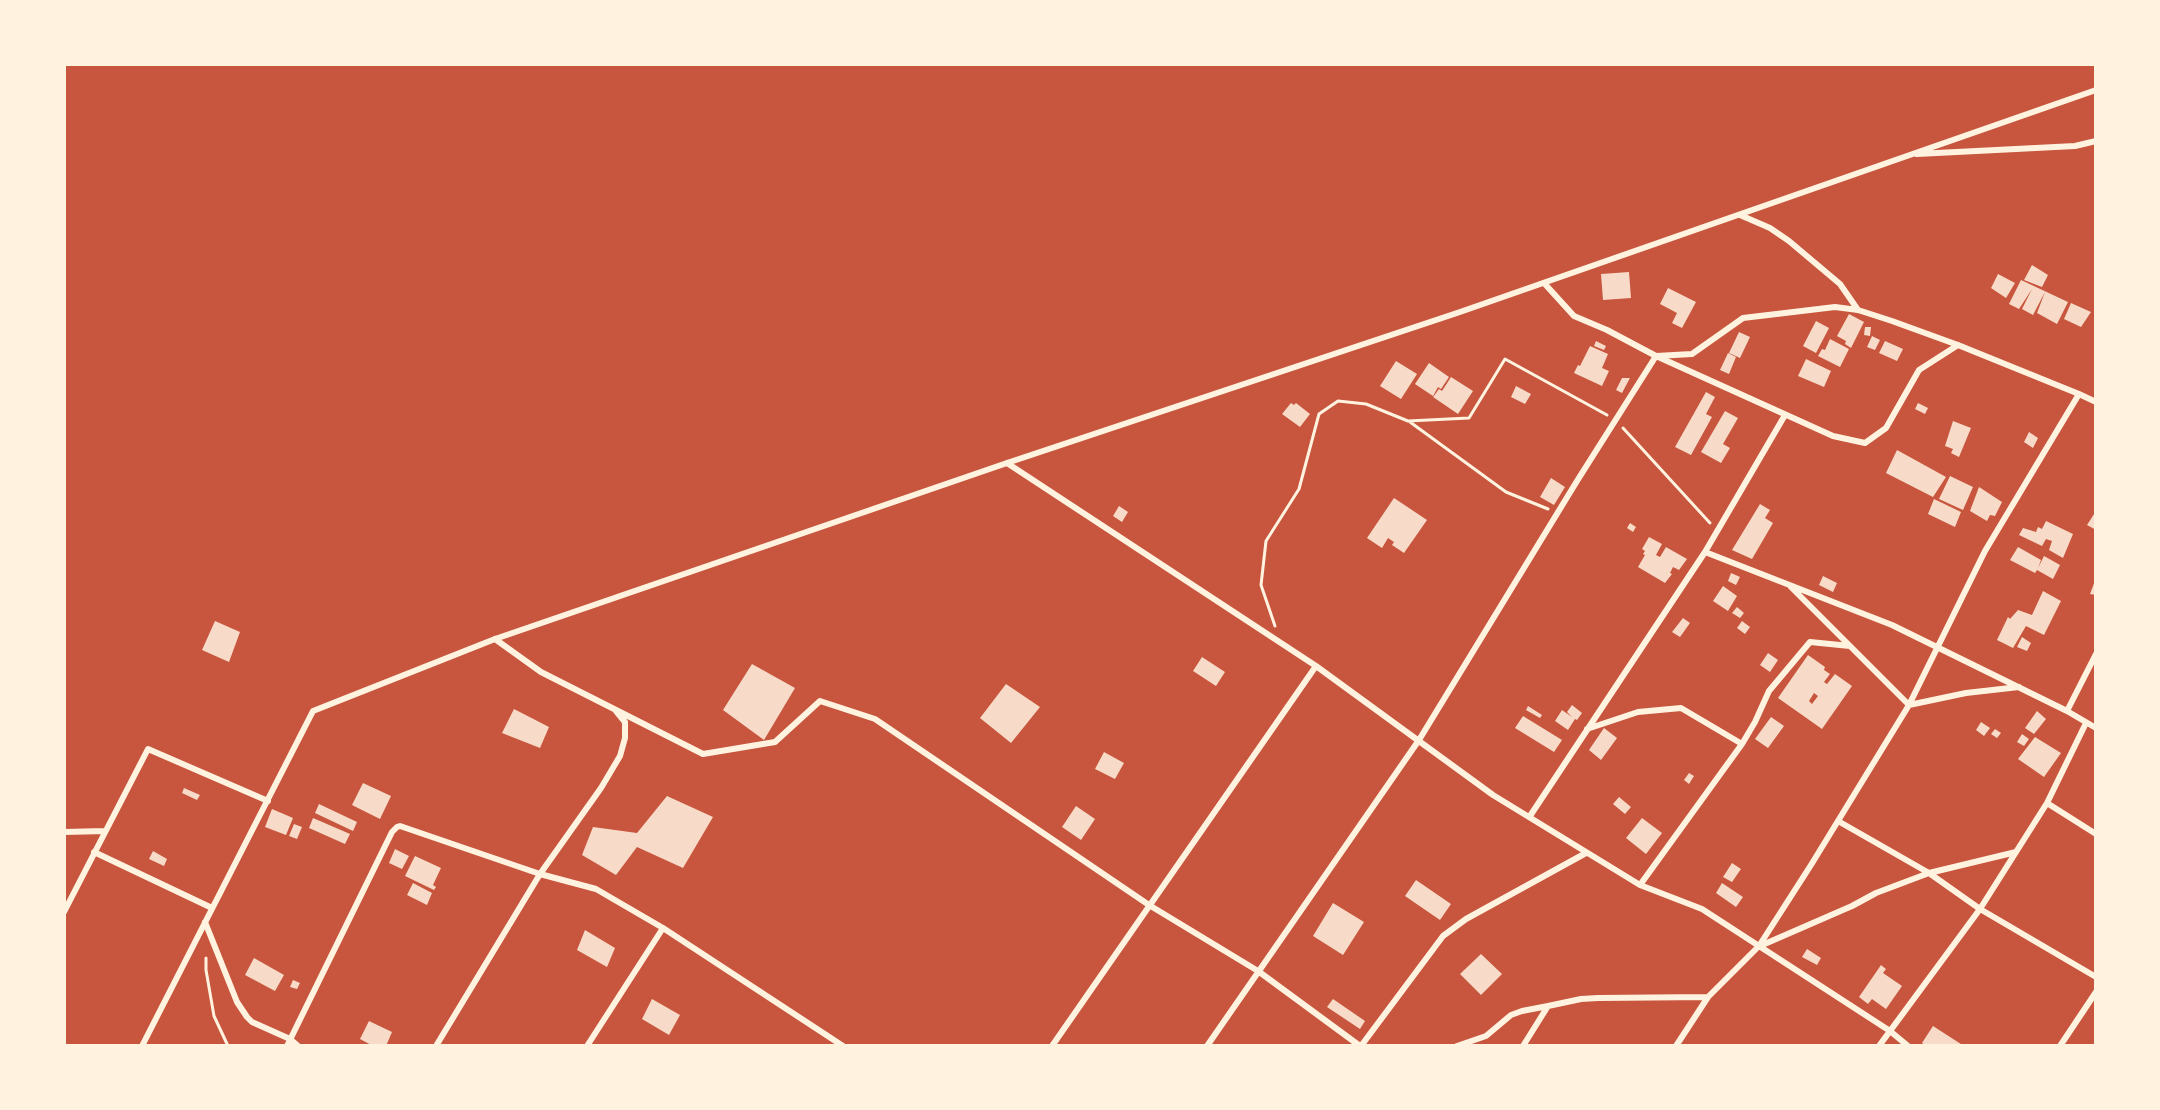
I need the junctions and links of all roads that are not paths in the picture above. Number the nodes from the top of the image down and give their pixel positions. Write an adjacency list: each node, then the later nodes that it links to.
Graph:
1 (2096, 90): 3 (street)
2 (2096, 141): 3 (street)
3 (1910, 154): 4 (street)
4 (1740, 215): 5 (street); 6 (street)
5 (1544, 283): 8 (street); 12 (street)
6 (1858, 310): 7 (street); 8 (street)
7 (1958, 345): 9 (street); 11 (street)
8 (1656, 356): 11 (street); 27 (street)
9 (2079, 394): 10 (street); 17 (street)
10 (2096, 402)
11 (1785, 415): 13 (street)
12 (1007, 463): 15 (street); 19 (street)
13 (1705, 552): 14 (street); 26 (street)
14 (1788, 585): 16 (street); 17 (street)
15 (495, 639): 20 (street); 29 (street)
16 (1850, 646): 22 (street); 28 (street)
17 (1937, 646): 21 (street); 22 (street)
18 (2096, 654): 23 (street)
19 (1316, 666): 27 (street); 42 (street)
20 (541, 672): 40 (street); 42 (street)
21 (2019, 687): 22 (street); 23 (street)
22 (1909, 705): 32 (street)
23 (2067, 711): 24 (street)
24 (2086, 723): 25 (street); 30 (street)
25 (2096, 728)
26 (1587, 729): 28 (street); 31 (street)
27 (1419, 740): 31 (street); 49 (street)
28 (1742, 744): 41 (street)
29 (268, 801): 33 (street); 43 (street)
30 (2047, 803): 35 (street); 37 (street)
31 (1530, 816): 38 (street)
32 (1838, 820): 39 (street); 48 (street)
33 (105, 831): 34 (street); 36 (street)
34 (64, 832)
35 (2096, 834)
36 (94, 852): 43 (street); 45 (street)
37 (2016, 852): 39 (street); 44 (street)
38 (1586, 853): 41 (street); 63 (street)
39 (1929, 873): 44 (street); 48 (street)
40 (540, 874): 47 (street); 55 (street); 58 (street)
41 (1640, 885): 48 (street)
42 (1149, 905): 49 (street); 61 (street)
43 (212, 908): 46 (street)
44 (1980, 909): 50 (street); 54 (street)
45 (64, 912)
46 (206, 922): 55 (street); 56 (street)
47 (663, 928): 59 (street); 60 (street)
48 (1760, 946): 52 (street); 54 (street)
49 (1258, 971): 62 (street); 63 (street)
50 (2096, 977)
51 (2096, 992): 69 (street)
52 (1708, 997): 53 (street); 66 (street)
53 (1548, 1006): 64 (street); 65 (street)
54 (1890, 1031): 67 (street); 68 (street)
55 (289, 1042): 57 (street)
56 (142, 1046)
57 (298, 1046)
58 (436, 1046)
59 (587, 1046)
60 (843, 1046)
61 (1052, 1046)
62 (1207, 1046)
63 (1360, 1046)
64 (1457, 1046)
65 (1523, 1046)
66 (1676, 1046)
67 (1879, 1046)
68 (1908, 1046)
69 (2060, 1046)

